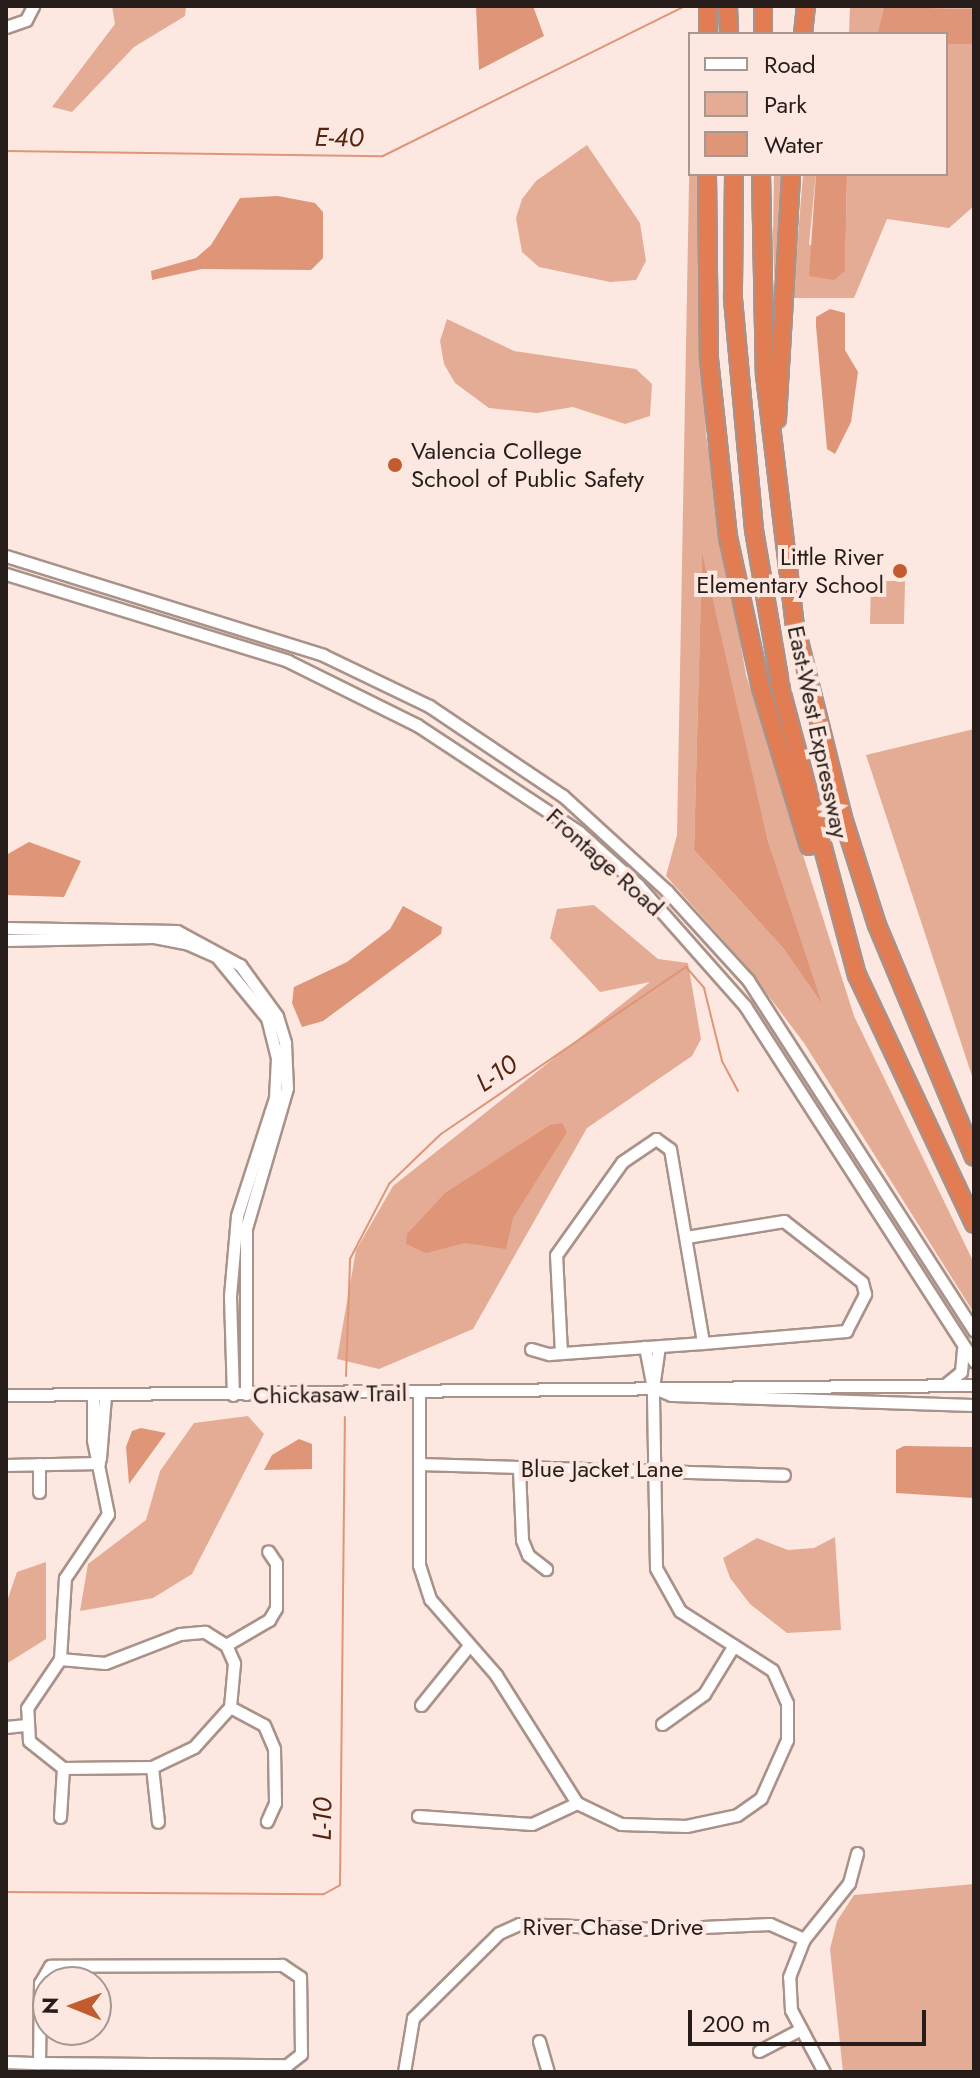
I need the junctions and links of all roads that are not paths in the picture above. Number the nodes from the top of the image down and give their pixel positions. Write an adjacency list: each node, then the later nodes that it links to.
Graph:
1 (33, 6): 7 (street)
2 (708, 6): 8 (highway)
3 (728, 6): 9 (highway)
4 (735, 6): 10 (highway)
5 (763, 6): 11 (highway)
6 (805, 6): 12 (highway)
7 (6, 27)
8 (708, 32)
9 (732, 32)
10 (732, 32)
11 (763, 32)
12 (803, 32)
13 (707, 176): 22 (highway)
14 (734, 176): 22 (highway, East-West Expressway)
15 (761, 176): 17 (highway, East-West Expressway)
16 (791, 176): 17 (highway)
17 (774, 484): 23 (highway, East-West Expressway)
18 (6, 556): 26 (street, Frontage Road)
19 (6, 574): 28 (street, Frontage Road)
20 (6, 928): 38 (street)
21 (6, 940): 40 (street)
22 (857, 975): 24 (highway, East-West Expressway)
23 (974, 1157)
24 (974, 1224)
25 (686, 1237): 27 (street); 27 (street); 32 (street)
26 (974, 1331)
27 (703, 1343): 29 (street)
28 (962, 1345): 33 (street, Frontage Road); 34 (street)
29 (659, 1346): 30 (street); 36 (street)
30 (645, 1347): 32 (street); 36 (street)
31 (531, 1349): 32 (street)
32 (561, 1353)
33 (974, 1362)
34 (944, 1385): 35 (street, Chickasaw Trail); 36 (street, Chickasaw Trail)
35 (974, 1385)
36 (653, 1388): 37 (street, Chickasaw Trail); 42 (street, Chickasaw Trail); 47 (street)
37 (419, 1393): 38 (street, Chickasaw Trail); 45 (street)
38 (246, 1394): 40 (street, Chickasaw Trail)
39 (6, 1395): 41 (street, Chickasaw Trail)
40 (233, 1395): 41 (street, Chickasaw Trail)
41 (99, 1396): 43 (street)
42 (974, 1405)
43 (99, 1463): 44 (street); 56 (street)
44 (39, 1464): 46 (street); 50 (street)
45 (419, 1464): 48 (street, Blue Jacket Lane); 55 (street)
46 (6, 1465)
47 (654, 1469): 48 (street, Blue Jacket Lane); 49 (street, Blue Jacket Lane); 54 (street)
48 (519, 1470): 52 (street)
49 (784, 1475)
50 (39, 1492)
51 (268, 1551): 53 (street)
52 (546, 1569)
53 (226, 1645): 56 (street); 58 (street)
54 (734, 1645): 59 (street); 64 (street)
55 (467, 1648): 57 (street); 64 (street)
56 (60, 1659): 60 (street)
57 (421, 1705)
58 (230, 1707): 62 (street); 67 (street)
59 (662, 1724)
60 (24, 1725): 61 (street); 63 (street)
61 (6, 1727)
62 (152, 1767): 63 (street); 68 (street)
63 (63, 1768): 66 (street)
64 (577, 1803): 65 (street)
65 (418, 1816)
66 (60, 1817)
67 (267, 1821)
68 (158, 1822)
69 (857, 1853): 70 (street)
70 (804, 1939): 71 (street); 76 (street, River Chase Drive)
71 (799, 2030): 73 (street); 78 (street)
72 (539, 2041): 77 (street)
73 (759, 2051)
74 (6, 2062): 75 (street)
75 (39, 2063): 75 (street)
76 (404, 2072)
77 (548, 2072)
78 (824, 2072)

